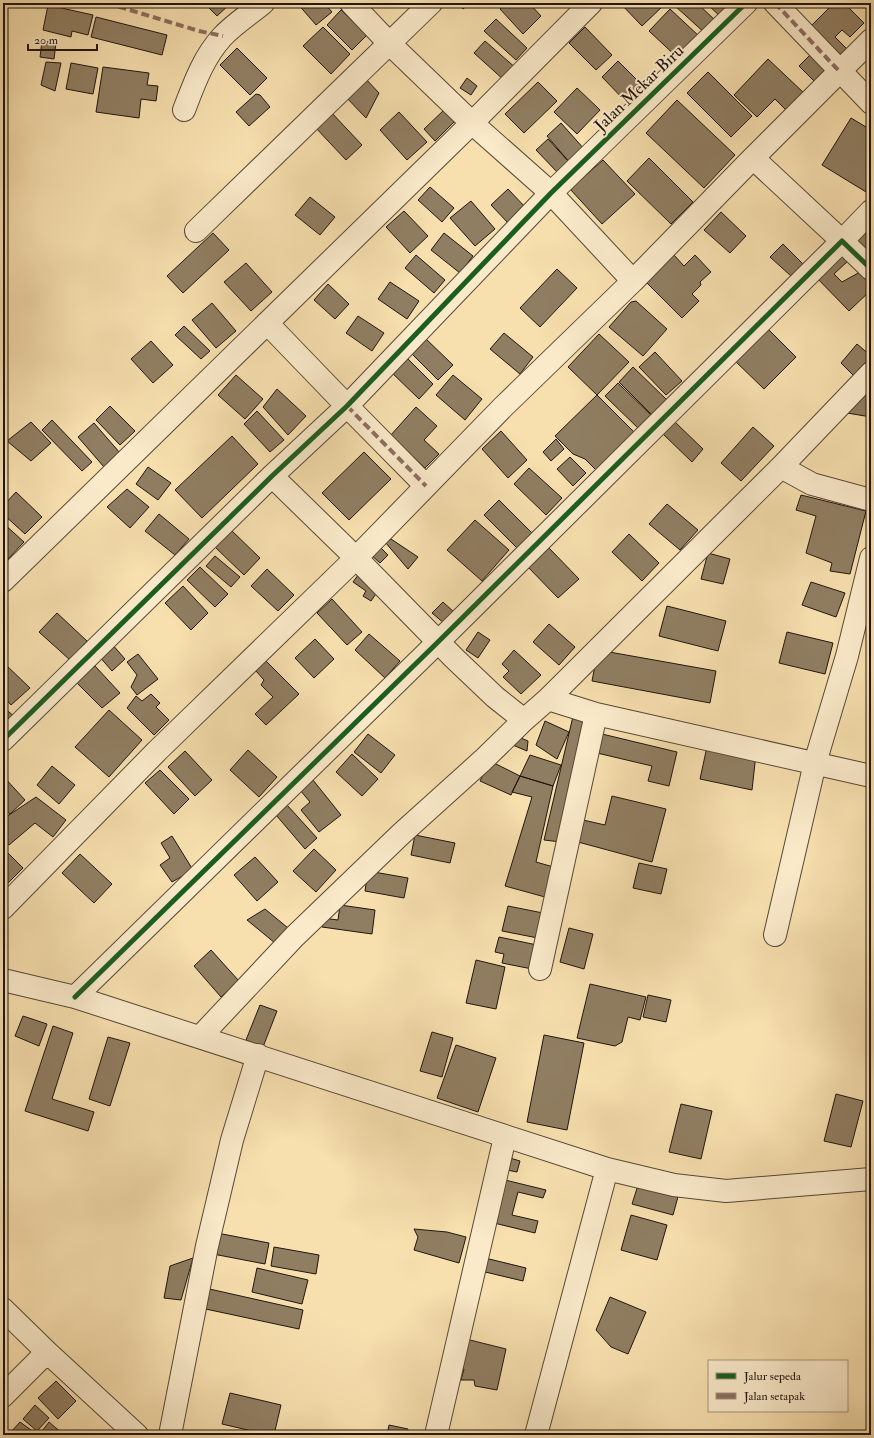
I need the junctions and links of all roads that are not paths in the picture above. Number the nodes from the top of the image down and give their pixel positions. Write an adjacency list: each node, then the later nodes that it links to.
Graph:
1 (263, 3): 11 (street)
2 (351, 3): 8 (street)
3 (431, 3): 8 (street)
4 (591, 3): 12 (street)
5 (746, 3): 14 (street, Jalan Mekar Biru)
6 (775, 3): 9 (street)
7 (871, 40): 9 (street)
8 (389, 43): 12 (street); 16 (street)
9 (839, 71): 10 (street); 13 (street)
10 (871, 103)
11 (184, 110)
12 (472, 123): 14 (street); 20 (street)
13 (753, 158): 17 (street); 19 (street)
14 (551, 193): 19 (street); 22 (street, Jalan Mekar Biru)
15 (871, 211): 17 (street)
16 (196, 231)
17 (842, 241): 18 (street); 30 (street)
18 (871, 269)
19 (633, 281): 25 (street)
20 (267, 323): 22 (street); 29 (street)
21 (871, 373): 23 (street)
22 (347, 406): 24 (street, Jalan Mekar Biru); 25 (street)
23 (781, 467): 26 (street); 31 (street)
24 (272, 476): 27 (street); 34 (street, Jalan Mekar Biru)
25 (426, 486): 27 (street)
26 (871, 500)
27 (356, 558): 30 (street); 37 (street)
28 (871, 558): 35 (street)
29 (3, 581)
30 (439, 641): 33 (street); 41 (street)
31 (548, 699): 32 (street); 33 (street)
32 (596, 714): 35 (street); 39 (street)
33 (524, 720): 42 (street)
34 (3, 740)
35 (815, 763): 36 (street); 38 (street)
36 (871, 776)
37 (3, 908)
38 (775, 935)
39 (540, 969)
40 (3, 980): 41 (street)
41 (76, 997): 42 (street)
42 (200, 1037): 43 (street)
43 (258, 1055): 44 (street); 51 (street)
44 (505, 1137): 45 (street); 52 (street)
45 (607, 1169): 46 (street); 53 (street)
46 (871, 1179)
47 (3, 1309): 48 (street)
48 (46, 1352): 49 (street); 50 (street)
49 (3, 1396)
50 (137, 1435)
51 (170, 1435)
52 (436, 1435)
53 (536, 1435)

